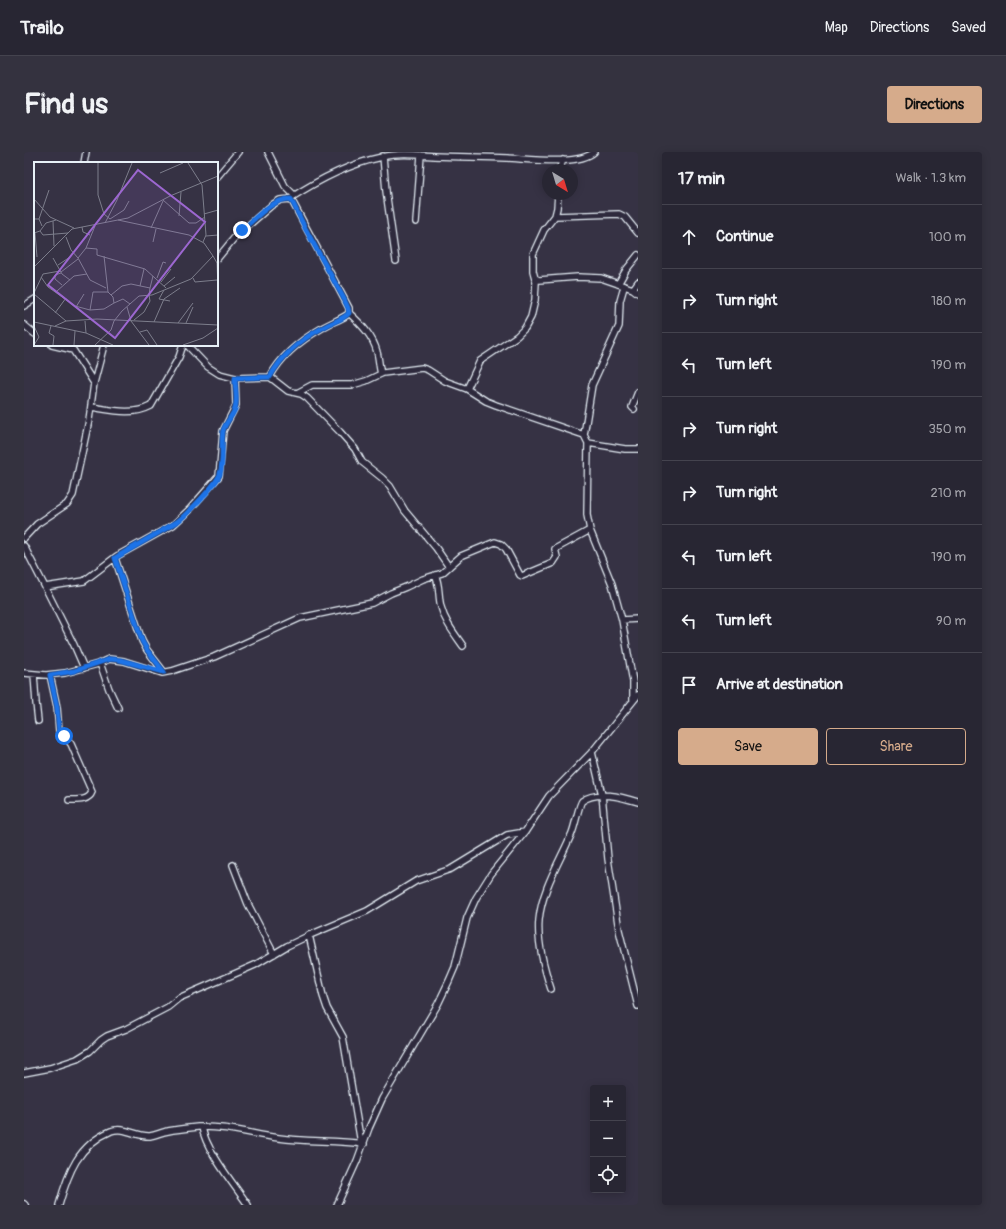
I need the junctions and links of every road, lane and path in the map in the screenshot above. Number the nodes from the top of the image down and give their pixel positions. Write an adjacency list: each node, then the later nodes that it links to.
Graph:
1 (86, 152): 9 (street)
2 (238, 152): 11 (street)
3 (268, 152): 12 (street)
4 (594, 152): 8 (street)
5 (478, 154): 6 (street); 8 (street)
6 (421, 155): 7 (street); 15 (street)
7 (383, 156): 12 (street); 19 (street)
8 (563, 160): 10 (street)
9 (84, 162)
10 (561, 164)
11 (218, 176)
12 (291, 197): 18 (street); 27 (street)
13 (558, 200): 14 (street)
14 (555, 216): 16 (street); 20 (street)
15 (416, 222)
16 (638, 233)
17 (638, 255): 22 (street)
18 (218, 258)
19 (396, 261)
20 (535, 278): 22 (street); 38 (street)
21 (638, 282): 24 (street)
22 (618, 284): 23 (street)
23 (624, 287): 24 (street); 43 (street)
24 (636, 291)
25 (34, 299): 26 (street)
26 (24, 306)
27 (349, 313): 34 (street); 35 (street)
28 (24, 325): 29 (street)
29 (34, 333)
30 (56, 346): 37 (street)
31 (104, 346): 37 (street)
32 (183, 346): 41 (street)
33 (189, 346): 36 (street)
34 (381, 374): 38 (street); 40 (street)
35 (270, 377): 36 (street); 40 (street)
36 (235, 378): 49 (street)
37 (94, 383): 41 (street)
38 (467, 389): 43 (street)
39 (638, 392): 42 (street)
40 (297, 393): 50 (street)
41 (91, 407): 47 (street)
42 (634, 409)
43 (584, 436): 44 (street)
44 (588, 443): 45 (street); 46 (street)
45 (638, 449)
46 (590, 530): 50 (street); 54 (street)
47 (24, 538)
48 (24, 546): 52 (street)
49 (115, 558): 52 (street); 58 (street)
50 (449, 567): 51 (street)
51 (435, 575): 55 (street); 58 (street)
52 (45, 587): 57 (street)
53 (638, 619): 54 (street)
54 (622, 620): 63 (street)
55 (463, 646)
56 (100, 663): 57 (street); 58 (street); 64 (street)
57 (84, 668): 61 (street)
58 (164, 672)
59 (24, 673): 60 (street)
60 (34, 674): 61 (street); 65 (street)
61 (50, 675): 68 (street)
62 (638, 695): 63 (street)
63 (633, 701): 66 (street)
64 (118, 708)
65 (38, 721)
66 (592, 752): 67 (street); 70 (street)
67 (602, 795): 69 (street); 74 (street); 75 (street)
68 (69, 800)
69 (638, 802)
70 (525, 832): 72 (street); 78 (street)
71 (233, 865): 73 (street)
72 (309, 935): 73 (street); 78 (street)
73 (274, 954): 76 (street)
74 (551, 989)
75 (638, 1006)
76 (24, 1073)
77 (202, 1127): 78 (street); 79 (street); 80 (street)
78 (362, 1144): 81 (street)
79 (59, 1205)
80 (248, 1205)
81 (337, 1205)

